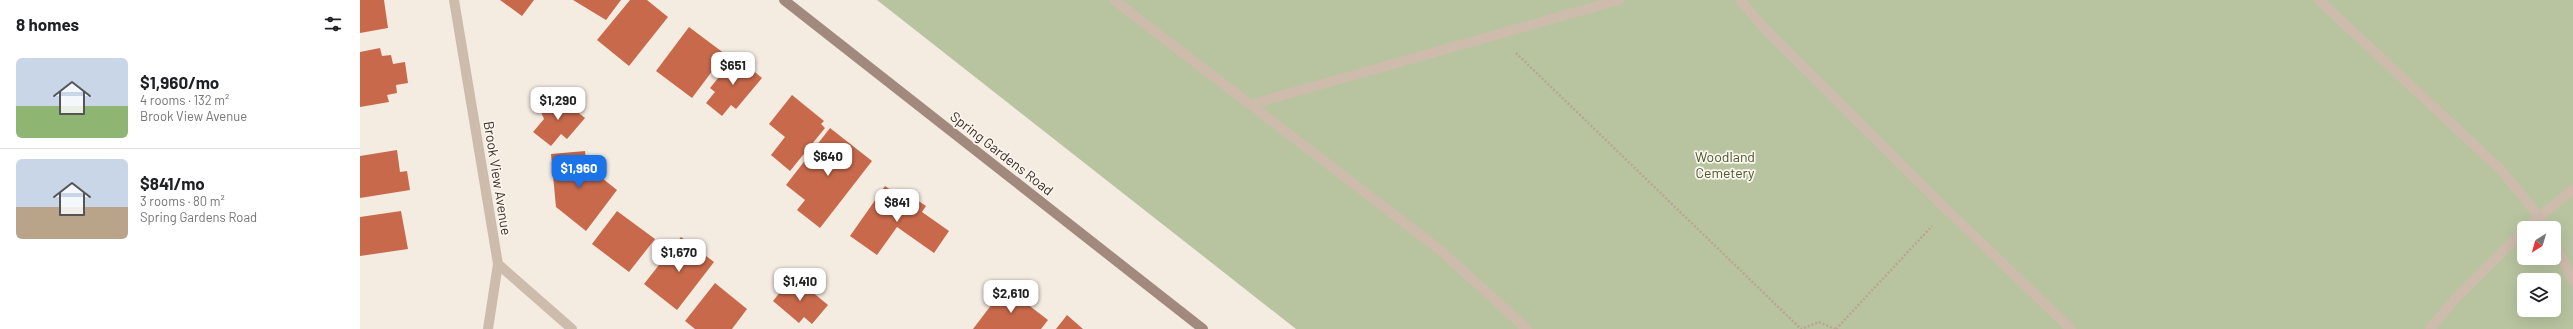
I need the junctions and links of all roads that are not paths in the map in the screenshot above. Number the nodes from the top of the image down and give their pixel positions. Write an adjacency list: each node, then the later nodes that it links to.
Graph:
1 (454, 0): 14 (street, Brook View Avenue)
2 (784, 0): 18 (street, Spring Gardens Road)
3 (1114, 0): 7 (street)
4 (1618, 0): 7 (street)
5 (1740, 0): 20 (street)
6 (2319, 0): 9 (street)
7 (1252, 104): 19 (street)
8 (2573, 189): 9 (street)
9 (2539, 216): 10 (street); 11 (street)
10 (2534, 221)
11 (2542, 221)
12 (2517, 237): 21 (street)
13 (2561, 256): 15 (street)
14 (498, 264): 16 (street, Brook View Avenue); 17 (street)
15 (2573, 281)
16 (488, 329)
17 (572, 329)
18 (1203, 329)
19 (1526, 329)
20 (2071, 329)
21 (2430, 329)

